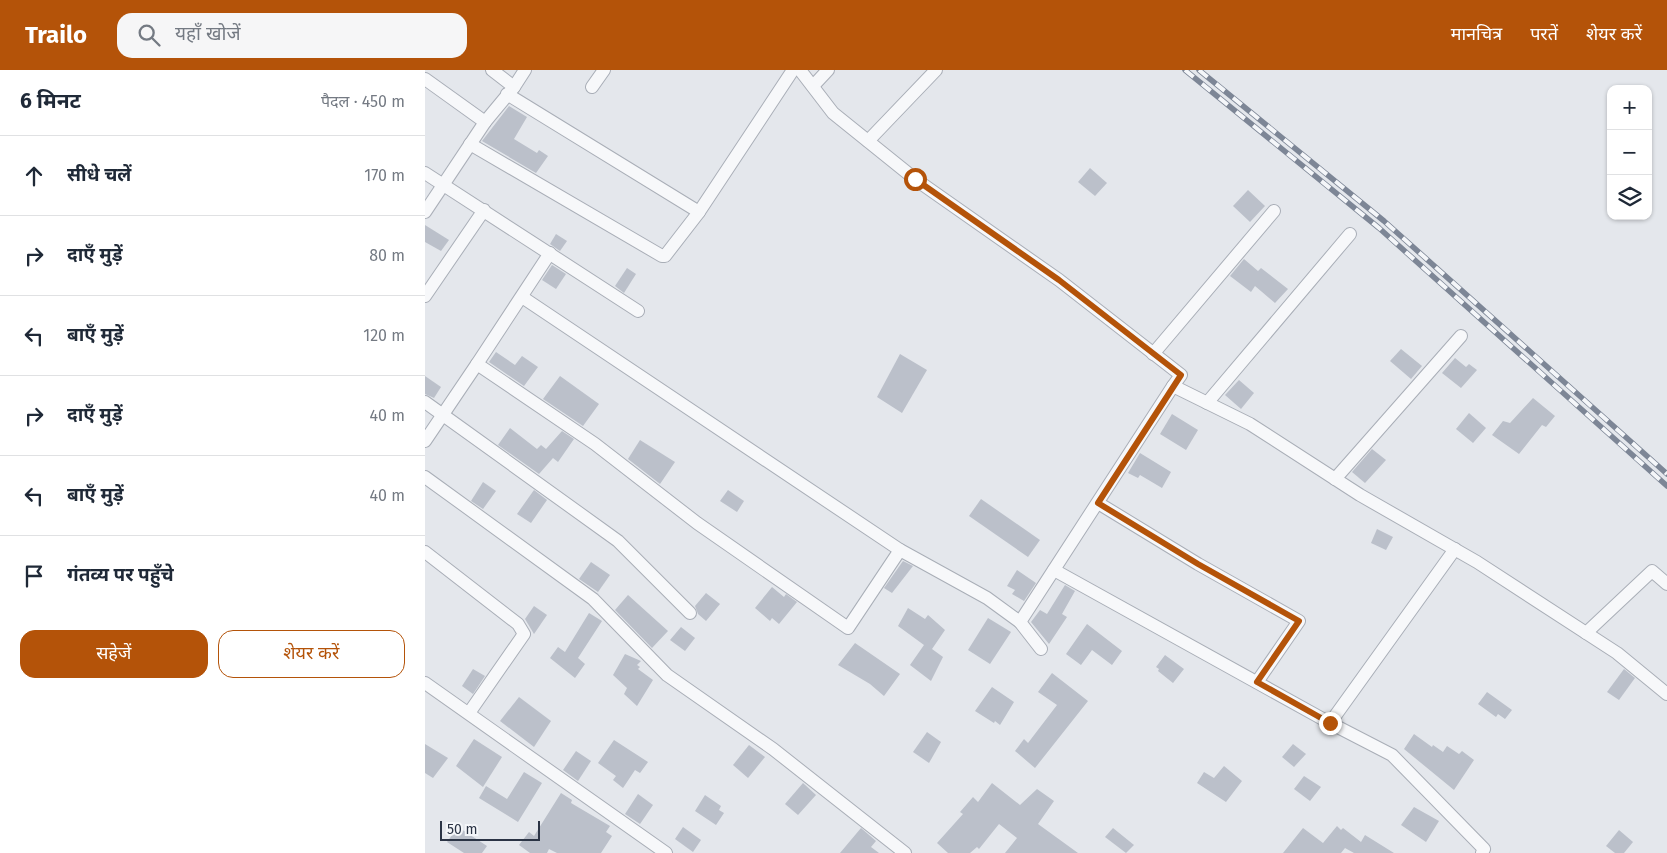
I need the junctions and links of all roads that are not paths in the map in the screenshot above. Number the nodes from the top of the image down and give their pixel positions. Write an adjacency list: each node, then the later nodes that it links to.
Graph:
1 (492, 70): 11 (street)
2 (525, 70): 11 (street)
3 (604, 70): 10 (street)
4 (793, 70): 20 (street)
5 (800, 70): 9 (street)
6 (828, 70): 9 (street)
7 (936, 70): 13 (street)
8 (425, 79): 12 (street)
9 (813, 86): 13 (street)
10 (592, 87)
11 (511, 91): 12 (street); 20 (street)
12 (485, 122): 14 (street)
13 (868, 141): 27 (street)
14 (470, 144): 16 (street); 20 (street)
15 (425, 173): 16 (street)
16 (444, 183): 17 (street); 19 (street)
17 (484, 210): 22 (street); 23 (street)
18 (1274, 211): 27 (street)
19 (425, 212)
20 (699, 212)
21 (1350, 234): 31 (street)
22 (550, 253): 24 (street); 25 (street)
23 (425, 296)
24 (522, 297): 28 (street); 38 (street)
25 (638, 310)
26 (1461, 336): 35 (street)
27 (1153, 354): 29 (street)
28 (477, 364): 32 (street); 38 (street)
29 (1173, 386): 31 (street); 36 (street)
30 (425, 402): 32 (street)
31 (1207, 403): 35 (street)
32 (442, 414): 33 (street); 42 (street)
33 (425, 441)
34 (425, 477): 53 (street)
35 (1335, 479): 37 (street)
36 (1098, 503): 40 (street); 46 (street)
37 (1455, 549): 44 (street); 50 (street)
38 (900, 550): 43 (street)
39 (425, 552): 49 (street)
40 (1054, 570): 43 (street); 46 (street)
41 (1667, 584): 44 (street)
42 (690, 613)
43 (1020, 622): 45 (street)
44 (1586, 633): 48 (street)
45 (1041, 648)
46 (1257, 682): 50 (street)
47 (425, 683): 49 (street)
48 (1667, 694)
49 (469, 713): 52 (street)
50 (1330, 723): 51 (street)
51 (1485, 852)
52 (666, 853)
53 (905, 853)

